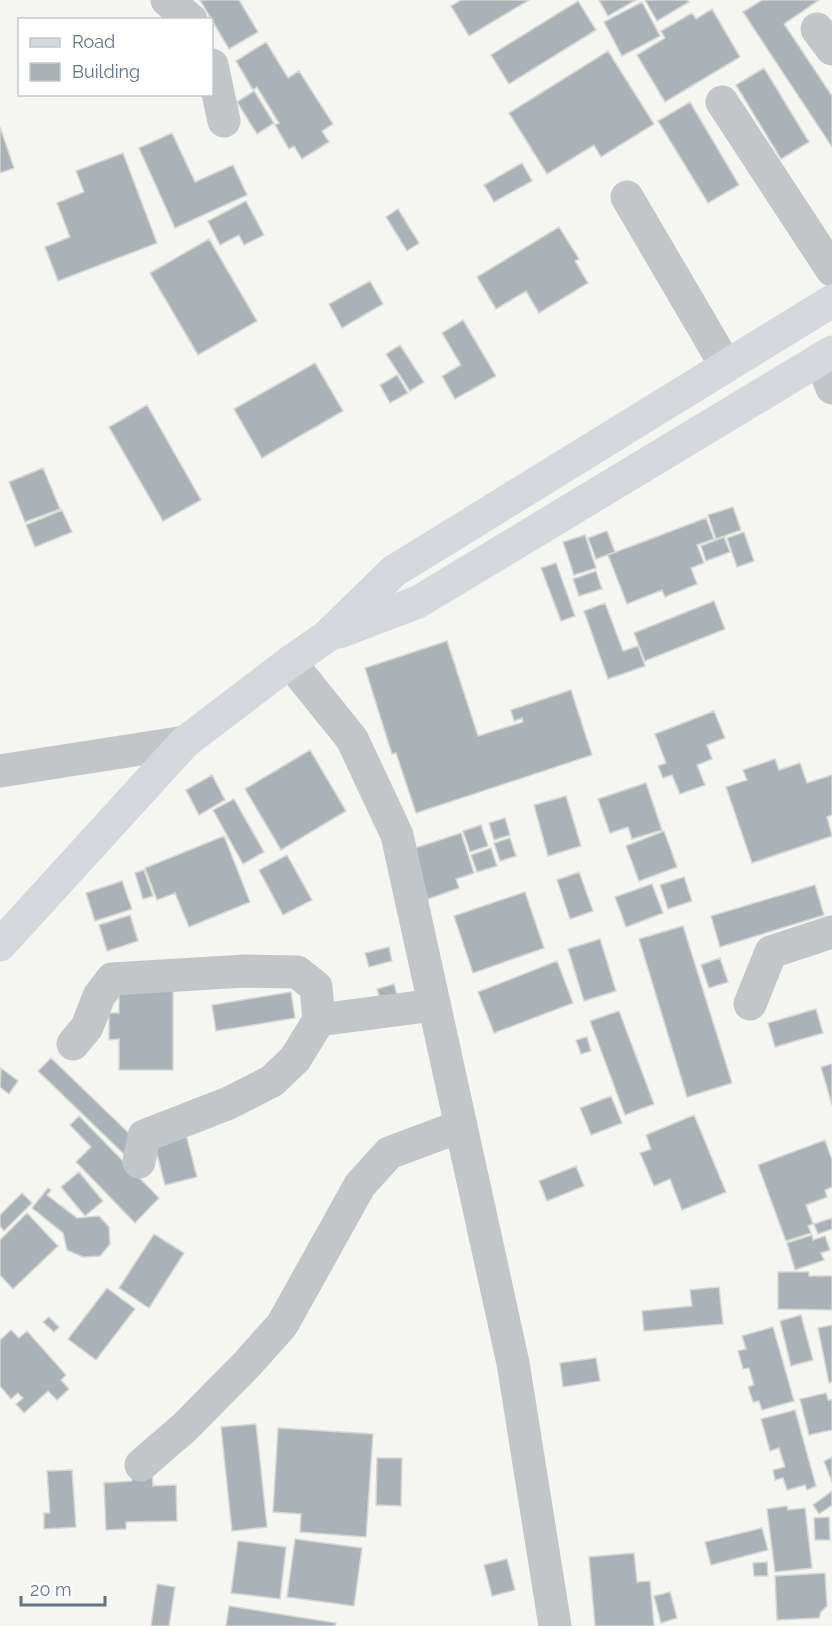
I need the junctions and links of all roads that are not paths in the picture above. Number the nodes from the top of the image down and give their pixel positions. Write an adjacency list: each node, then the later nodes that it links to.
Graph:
1 (167, 0): 2 (street)
2 (189, 18)
3 (213, 70): 5 (street)
4 (722, 102): 7 (street)
5 (224, 121)
6 (627, 197): 9 (street)
7 (832, 270)
8 (832, 300): 9 (main road)
9 (726, 366): 11 (main road)
10 (828, 366): 11 (main road)
11 (326, 637): 12 (main road)
12 (290, 662): 13 (main road); 18 (street)
13 (185, 742): 14 (street); 16 (main road)
14 (0, 771)
15 (832, 932): 17 (street)
16 (0, 945)
17 (750, 1004)
18 (434, 1005): 19 (street); 21 (street)
19 (319, 1020): 20 (street); 22 (street)
20 (73, 1044)
21 (461, 1126): 23 (street); 24 (street)
22 (139, 1162)
23 (141, 1465)
24 (555, 1626)

